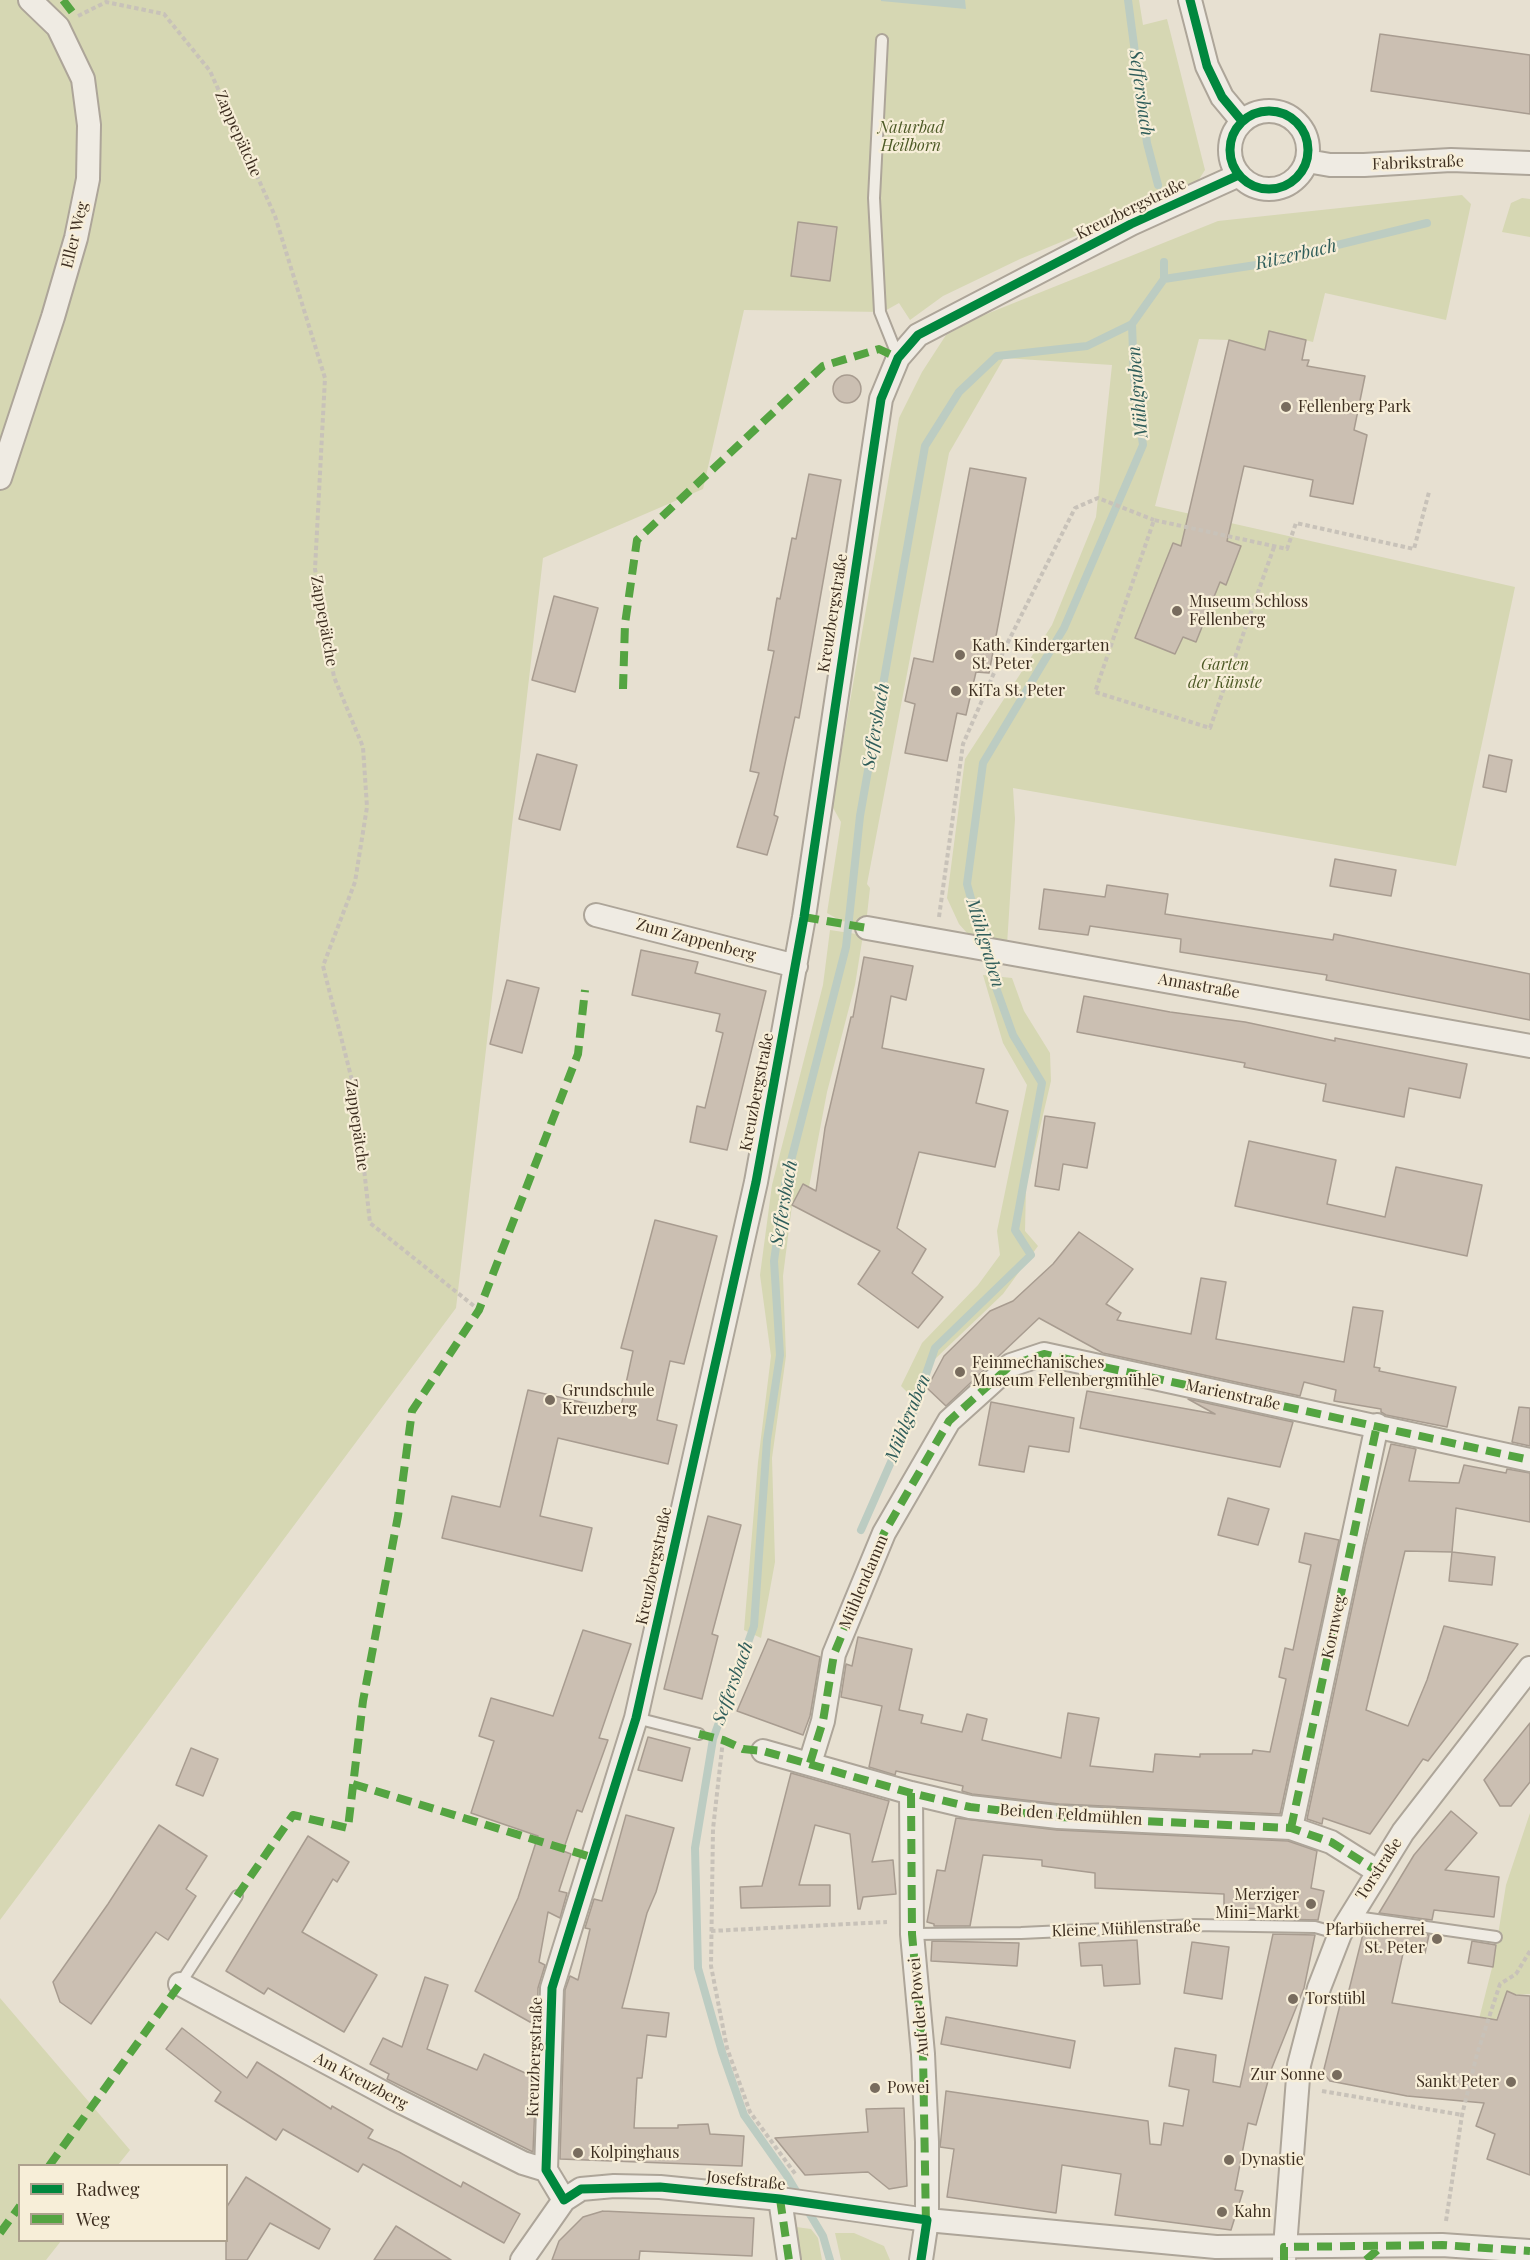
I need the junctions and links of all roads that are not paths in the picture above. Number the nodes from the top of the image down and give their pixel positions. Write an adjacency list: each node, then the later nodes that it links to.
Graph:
1 (30, 0): 9 (street, Eller Weg)
2 (1190, 0): 4 (street)
3 (882, 40): 8 (lane)
4 (1242, 121): 5 (street); 7 (street)
5 (1307, 160): 6 (street, Fabrikstraße); 7 (street)
6 (1530, 163)
7 (1239, 175): 8 (street, Kreuzbergstraße)
8 (898, 358): 12 (street, Kreuzbergstraße)
9 (0, 478)
10 (596, 915): 12 (street, Zum Zappenberg)
11 (867, 928): 13 (street, Annastraße)
12 (796, 966): 18 (street, Kreuzbergstraße)
13 (1530, 1046)
14 (955, 1416): 15 (street, Marienstraße); 21 (street, Mühlendamm)
15 (1377, 1425): 16 (street, Marienstraße); 23 (street, Kornweg)
16 (1530, 1460)
17 (1530, 1668): 24 (street, Torstraße)
18 (636, 1718): 19 (lane); 30 (street, Kreuzbergstraße)
19 (699, 1734)
20 (762, 1751): 21 (street, Bei den Feldmühlen)
21 (810, 1763): 22 (street, Bei den Feldmühlen)
22 (911, 1793): 23 (street, Bei den Feldmühlen); 27 (street, Auf der Powei)
23 (1291, 1828): 24 (street, Bei den Feldmühlen)
24 (1377, 1871): 26 (street, Torstraße)
25 (237, 1896): 29 (lane)
26 (1345, 1925): 27 (lane, Kleine Mühlenstraße); 28 (lane, Kleine Mühlenstraße); 35 (street, Torstraße)
27 (912, 1927): 33 (street, Auf der Powei)
28 (1496, 1937)
29 (180, 1984): 30 (street, Am Kreuzberg)
30 (546, 2170): 31 (street)
31 (564, 2200): 32 (street, Josefstraße); 37 (street, Josefstraße)
32 (787, 2200): 33 (street, Josefstraße); 38 (street)
33 (927, 2220): 35 (street, Josefstraße); 39 (street, Auf der Powei)
34 (1530, 2251): 36 (street, Josefstraße)
35 (1284, 2253): 36 (street, Josefstraße)
36 (1374, 2253)
37 (522, 2260)
38 (789, 2260)
39 (921, 2260)

